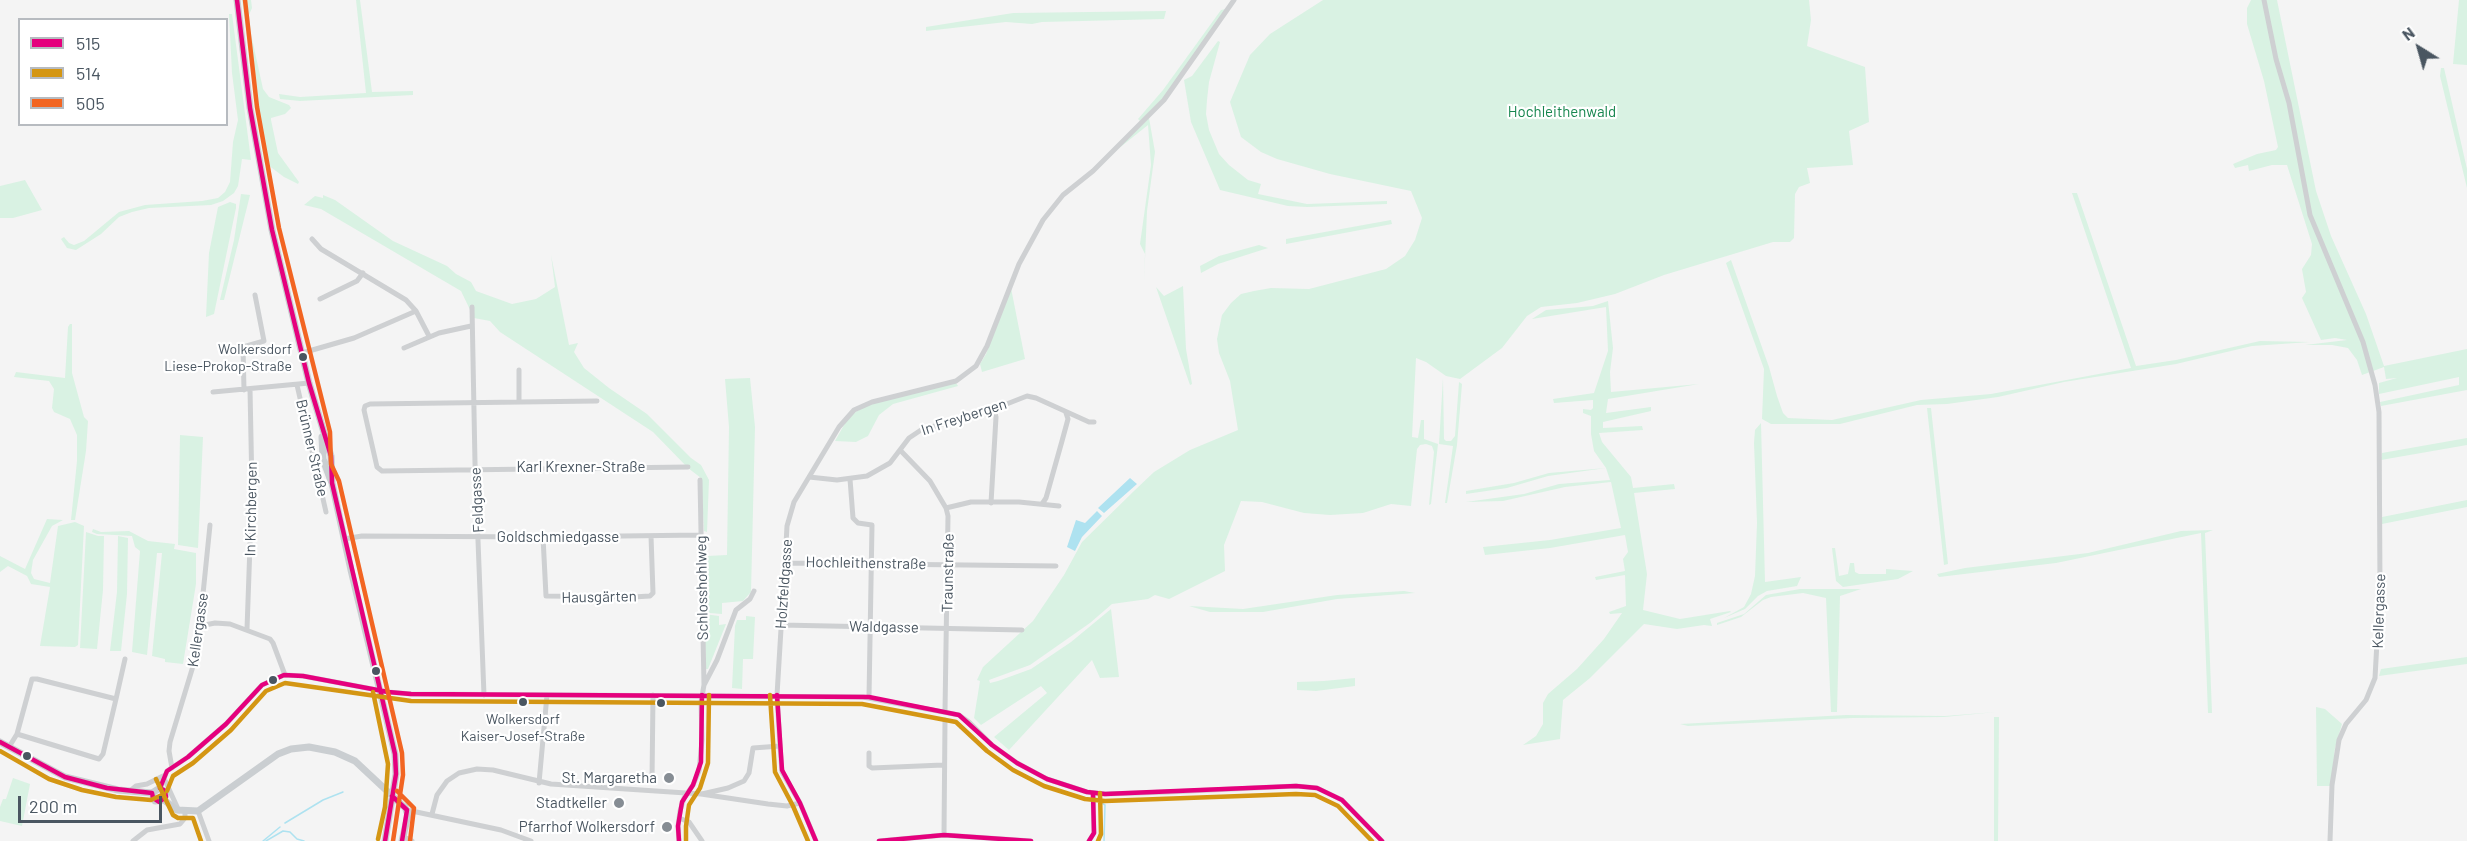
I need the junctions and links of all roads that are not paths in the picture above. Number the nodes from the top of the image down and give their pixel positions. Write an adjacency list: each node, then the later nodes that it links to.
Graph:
1 (237, 0): 13 (main road, Brünner Straße)
2 (1234, 0): 28 (street, Holzfeldgasse)
3 (2264, 0): 105 (street, Kellergasse)
4 (312, 239): 5 (street)
5 (363, 273): 7 (street); 9 (street)
6 (255, 295): 17 (street, In Kirchbergen)
7 (320, 299)
8 (472, 306): 10 (street, Feldgasse)
9 (416, 311): 11 (street); 13 (street)
10 (471, 326): 11 (street); 21 (street, Feldgasse)
11 (429, 336): 12 (street)
12 (404, 348)
13 (302, 353): 15 (main road, Brünner Straße)
14 (519, 370): 20 (street)
15 (309, 383): 16 (street, Brünner Straße); 41 (main road, Brünner Straße)
16 (297, 385): 17 (street, Brünner Straße); 35 (street, Brünner Straße)
17 (247, 389): 18 (street, Brünner Straße); 50 (street, In Kirchbergen)
18 (213, 392)
19 (597, 401): 20 (street)
20 (519, 402): 21 (street)
21 (474, 403): 27 (street, Feldgasse); 27 (street, Karl Krexner-Straße)
22 (994, 409): 23 (street, In Freybergen); 25 (street, In Freybergen); 31 (street)
23 (1066, 413): 24 (street, In Freybergen); 32 (street)
24 (1094, 422)
25 (901, 451): 29 (street, In Freybergen); 34 (street, Traunstraße)
26 (688, 467): 27 (street, Karl Krexner-Straße)
27 (475, 468): 38 (street, Feldgasse)
28 (809, 477): 29 (street, In Freybergen); 42 (street, Holzfeldgasse)
29 (850, 479): 43 (street)
30 (700, 480): 37 (street, Schlosshohlweg)
31 (991, 503): 32 (street); 34 (street)
32 (1042, 504): 33 (street)
33 (1059, 506)
34 (946, 508): 44 (street, Traunstraße)
35 (326, 512)
36 (210, 525): 52 (street, Kellergasse)
37 (701, 534): 39 (street, Goldschmiedgasse); 55 (street, Schlosshohlweg)
38 (478, 536): 40 (street, Goldschmiedgasse); 41 (street, Goldschmiedgasse); 57 (street, Feldgasse)
39 (651, 536): 40 (street, Goldschmiedgasse); 40 (street, Hausgärten)
40 (543, 537)
41 (344, 539): 56 (main road, Brünner Straße)
42 (785, 563): 43 (street, Hochleithenstraße); 47 (street, Holzfeldgasse)
43 (872, 563): 44 (street, Hochleithenstraße); 48 (street)
44 (948, 564): 45 (street, Hochleithenstraße); 49 (street, Traunstraße)
45 (1056, 566)
46 (754, 591): 55 (street)
47 (781, 625): 48 (street, Waldgasse); 61 (street, Holzfeldgasse)
48 (870, 627): 49 (street, Waldgasse); 62 (street)
49 (947, 628): 51 (street, Waldgasse); 64 (street, Traunstraße)
50 (247, 629): 52 (street); 54 (street)
51 (1022, 630)
52 (200, 631): 72 (street, Kellergasse)
53 (125, 659): 63 (street)
54 (285, 675): 56 (street); 72 (street)
55 (704, 685): 60 (street, Schlosshohlweg)
56 (380, 690): 57 (street); 82 (main road, Brünner Straße)
57 (484, 694): 58 (street)
58 (547, 695): 59 (street); 75 (street)
59 (653, 695): 60 (street); 74 (street)
60 (702, 695): 61 (street); 80 (street, Schlosshohlweg)
61 (777, 695): 62 (street); 68 (street, Holzfeldgasse)
62 (869, 697): 64 (street)
63 (116, 699): 66 (street); 66 (street)
64 (945, 711): 79 (street)
65 (945, 720): 71 (street)
66 (17, 734): 69 (street)
67 (0, 742): 69 (main road)
68 (780, 746): 81 (street); 84 (street, Holzfeldgasse)
69 (9, 747): 77 (main road)
70 (869, 753): 71 (street)
71 (943, 765): 91 (street)
72 (172, 768): 73 (street)
73 (163, 776): 76 (street); 77 (street); 87 (street)
74 (652, 781)
75 (539, 783): 80 (street); 89 (street)
76 (160, 788): 78 (main road); 83 (main road)
77 (130, 791): 78 (main road)
78 (152, 793): 83 (main road)
79 (1093, 793): 103 (street); 104 (street)
80 (687, 794): 81 (street); 90 (street, Schlosshohlweg)
81 (701, 794): 84 (street)
82 (392, 796): 85 (main road); 86 (main road, Brünner Straße); 88 (main road)
83 (164, 800): 87 (main road)
84 (800, 803): 100 (street, Holzfeldgasse)
85 (405, 807): 86 (main road); 89 (street); 92 (main road)
86 (392, 808): 95 (main road, Brünner Straße)
87 (182, 811): 88 (main road); 93 (street)
88 (198, 811): 94 (street)
89 (432, 814): 97 (street)
90 (679, 818): 98 (street, Schlosshohlweg); 99 (street)
91 (944, 835): 101 (street); 102 (street)
92 (403, 839): 96 (street)
93 (133, 841)
94 (209, 841)
95 (386, 841)
96 (412, 841)
97 (531, 841)
98 (679, 841)
99 (702, 841)
100 (816, 841)
101 (879, 841)
102 (1032, 841)
103 (1089, 841)
104 (1382, 841)
105 (2330, 841)

